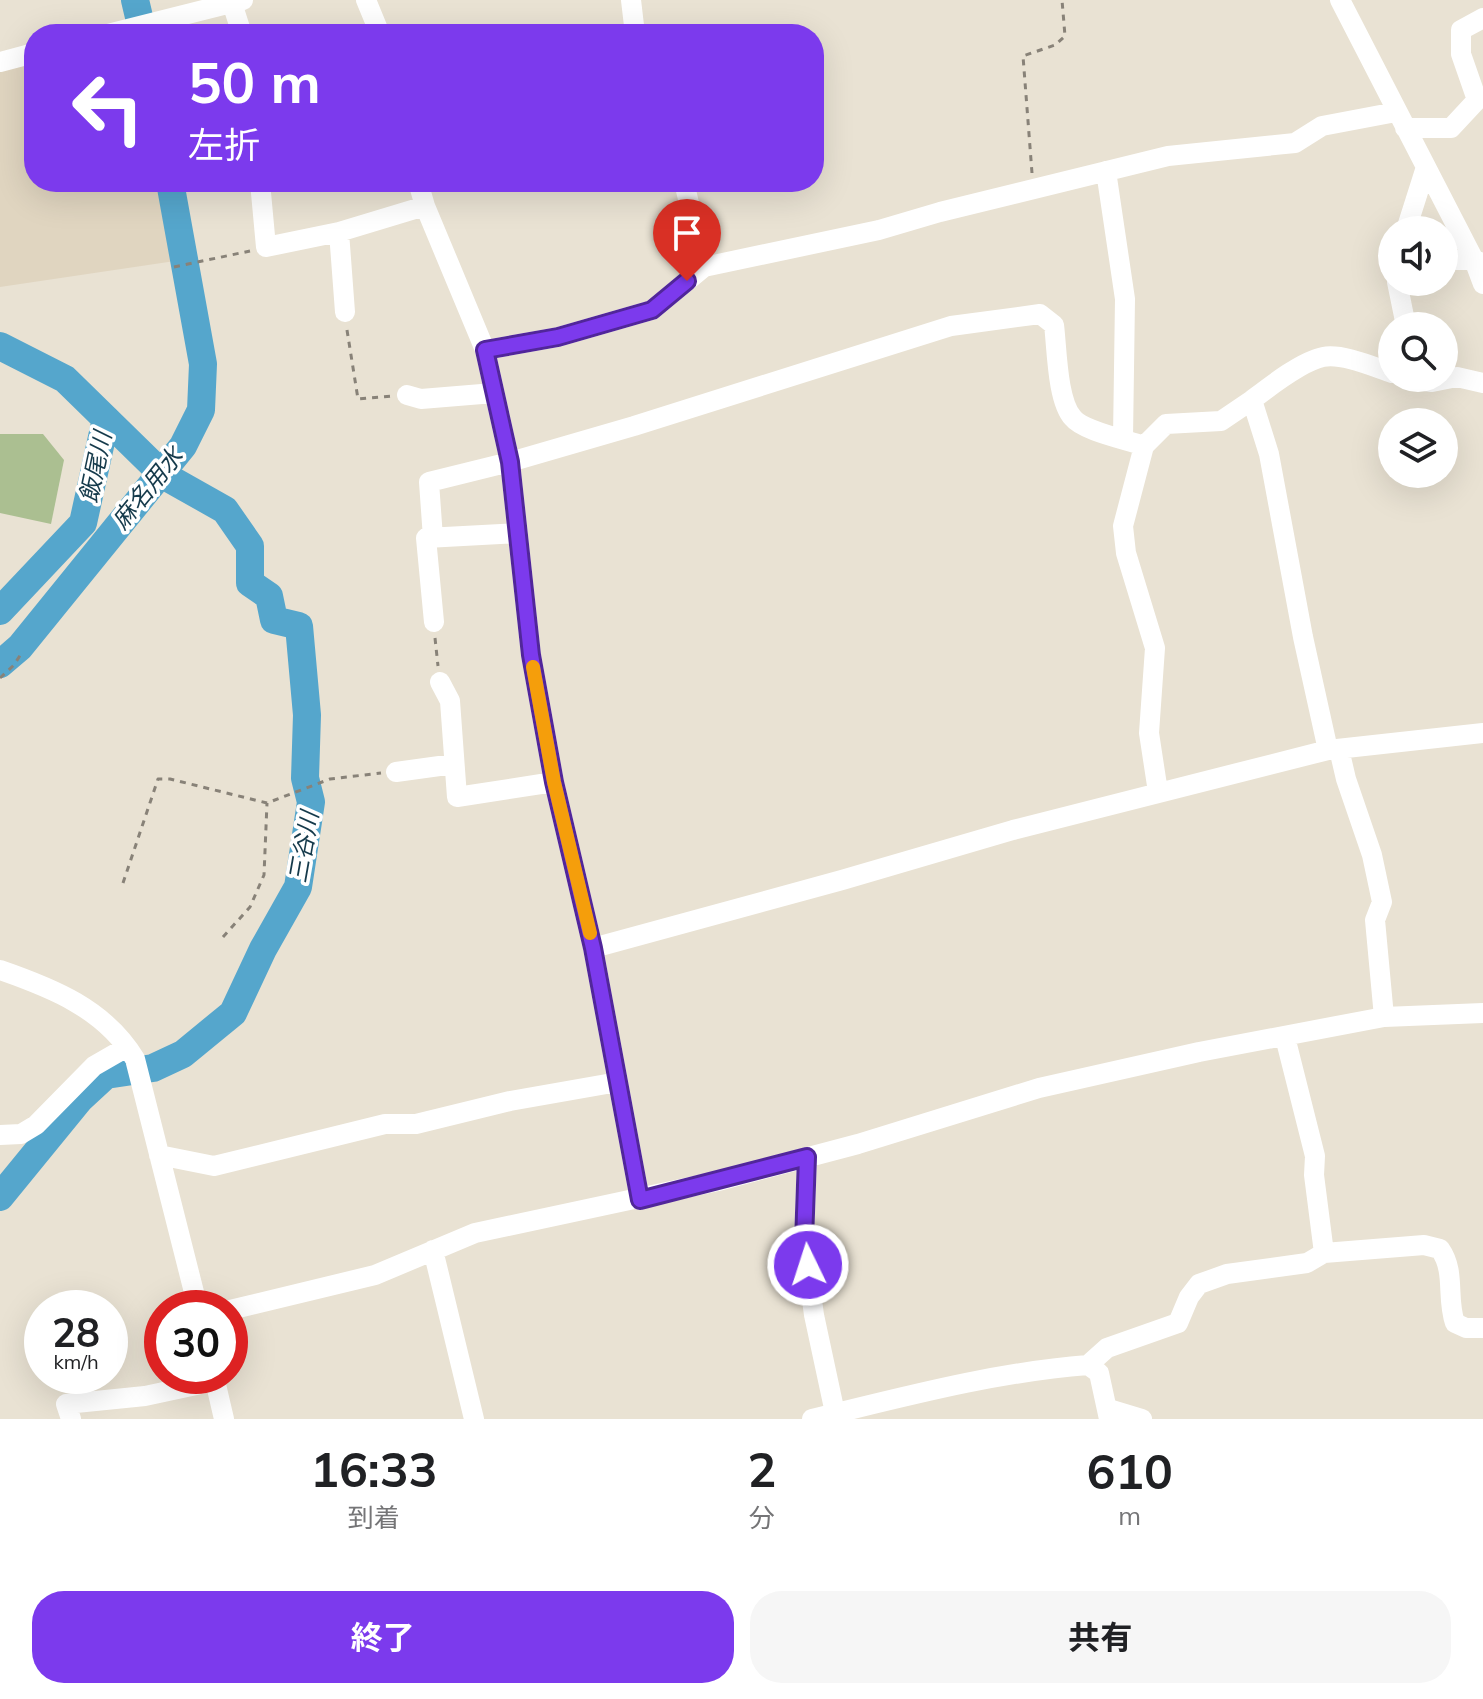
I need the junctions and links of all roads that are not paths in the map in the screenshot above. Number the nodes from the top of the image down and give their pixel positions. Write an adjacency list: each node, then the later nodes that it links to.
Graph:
1 (366, 0): 8 (street)
2 (631, 0): 9 (street)
3 (1340, 0): 12 (street)
4 (235, 1): 6 (street); 7 (street)
5 (1483, 18): 12 (street)
6 (150, 24)
7 (240, 24)
8 (376, 24)
9 (634, 24)
10 (24, 56): 11 (street)
11 (0, 62)
12 (1401, 120): 13 (street); 14 (street)
13 (1426, 167): 19 (street); 22 (street)
14 (1106, 171): 23 (street); 33 (street)
15 (261, 192): 20 (street)
16 (421, 192): 18 (street)
17 (686, 192): 23 (street)
18 (425, 206): 20 (street); 26 (street)
19 (1410, 216)
20 (339, 232): 25 (street)
21 (1458, 260): 22 (street)
22 (1478, 261): 24 (street)
23 (704, 267): 26 (street)
24 (1483, 284)
25 (345, 312)
26 (485, 350): 30 (street)
27 (1378, 368): 32 (street)
28 (1458, 377): 29 (street)
29 (1483, 383)
30 (494, 393): 31 (street); 35 (street)
31 (407, 395)
32 (1252, 400): 34 (street); 41 (street)
33 (1123, 438): 34 (street); 35 (street)
34 (1144, 446): 45 (street)
35 (510, 462): 36 (street); 37 (street)
36 (518, 533): 37 (street); 44 (street)
37 (433, 538): 38 (street)
38 (434, 622)
39 (440, 682): 42 (street)
40 (1483, 733): 41 (street)
41 (1334, 750): 45 (street); 49 (street)
42 (454, 764): 43 (street); 44 (street)
43 (396, 772)
44 (554, 782): 46 (street)
45 (1158, 792): 46 (street)
46 (593, 948): 52 (street)
47 (0, 970): 51 (street)
48 (1483, 1013): 49 (street)
49 (1384, 1017): 50 (street)
50 (1285, 1037): 55 (street); 58 (street)
51 (131, 1053): 53 (street); 54 (street)
52 (618, 1082): 54 (street); 56 (street)
53 (0, 1135)
54 (159, 1155): 59 (street)
55 (807, 1157): 56 (street); 65 (street)
56 (640, 1200): 57 (street)
57 (433, 1250): 60 (street); 69 (street)
58 (1324, 1253): 61 (street); 62 (street)
59 (193, 1290)
60 (248, 1306)
61 (1483, 1328)
62 (1088, 1365): 65 (street); 66 (street)
63 (153, 1394): 67 (street)
64 (218, 1394): 68 (street)
65 (835, 1413): 70 (street)
66 (1109, 1414): 71 (street)
67 (71, 1419)
68 (224, 1419)
69 (474, 1419)
70 (812, 1419)
71 (1142, 1419)

